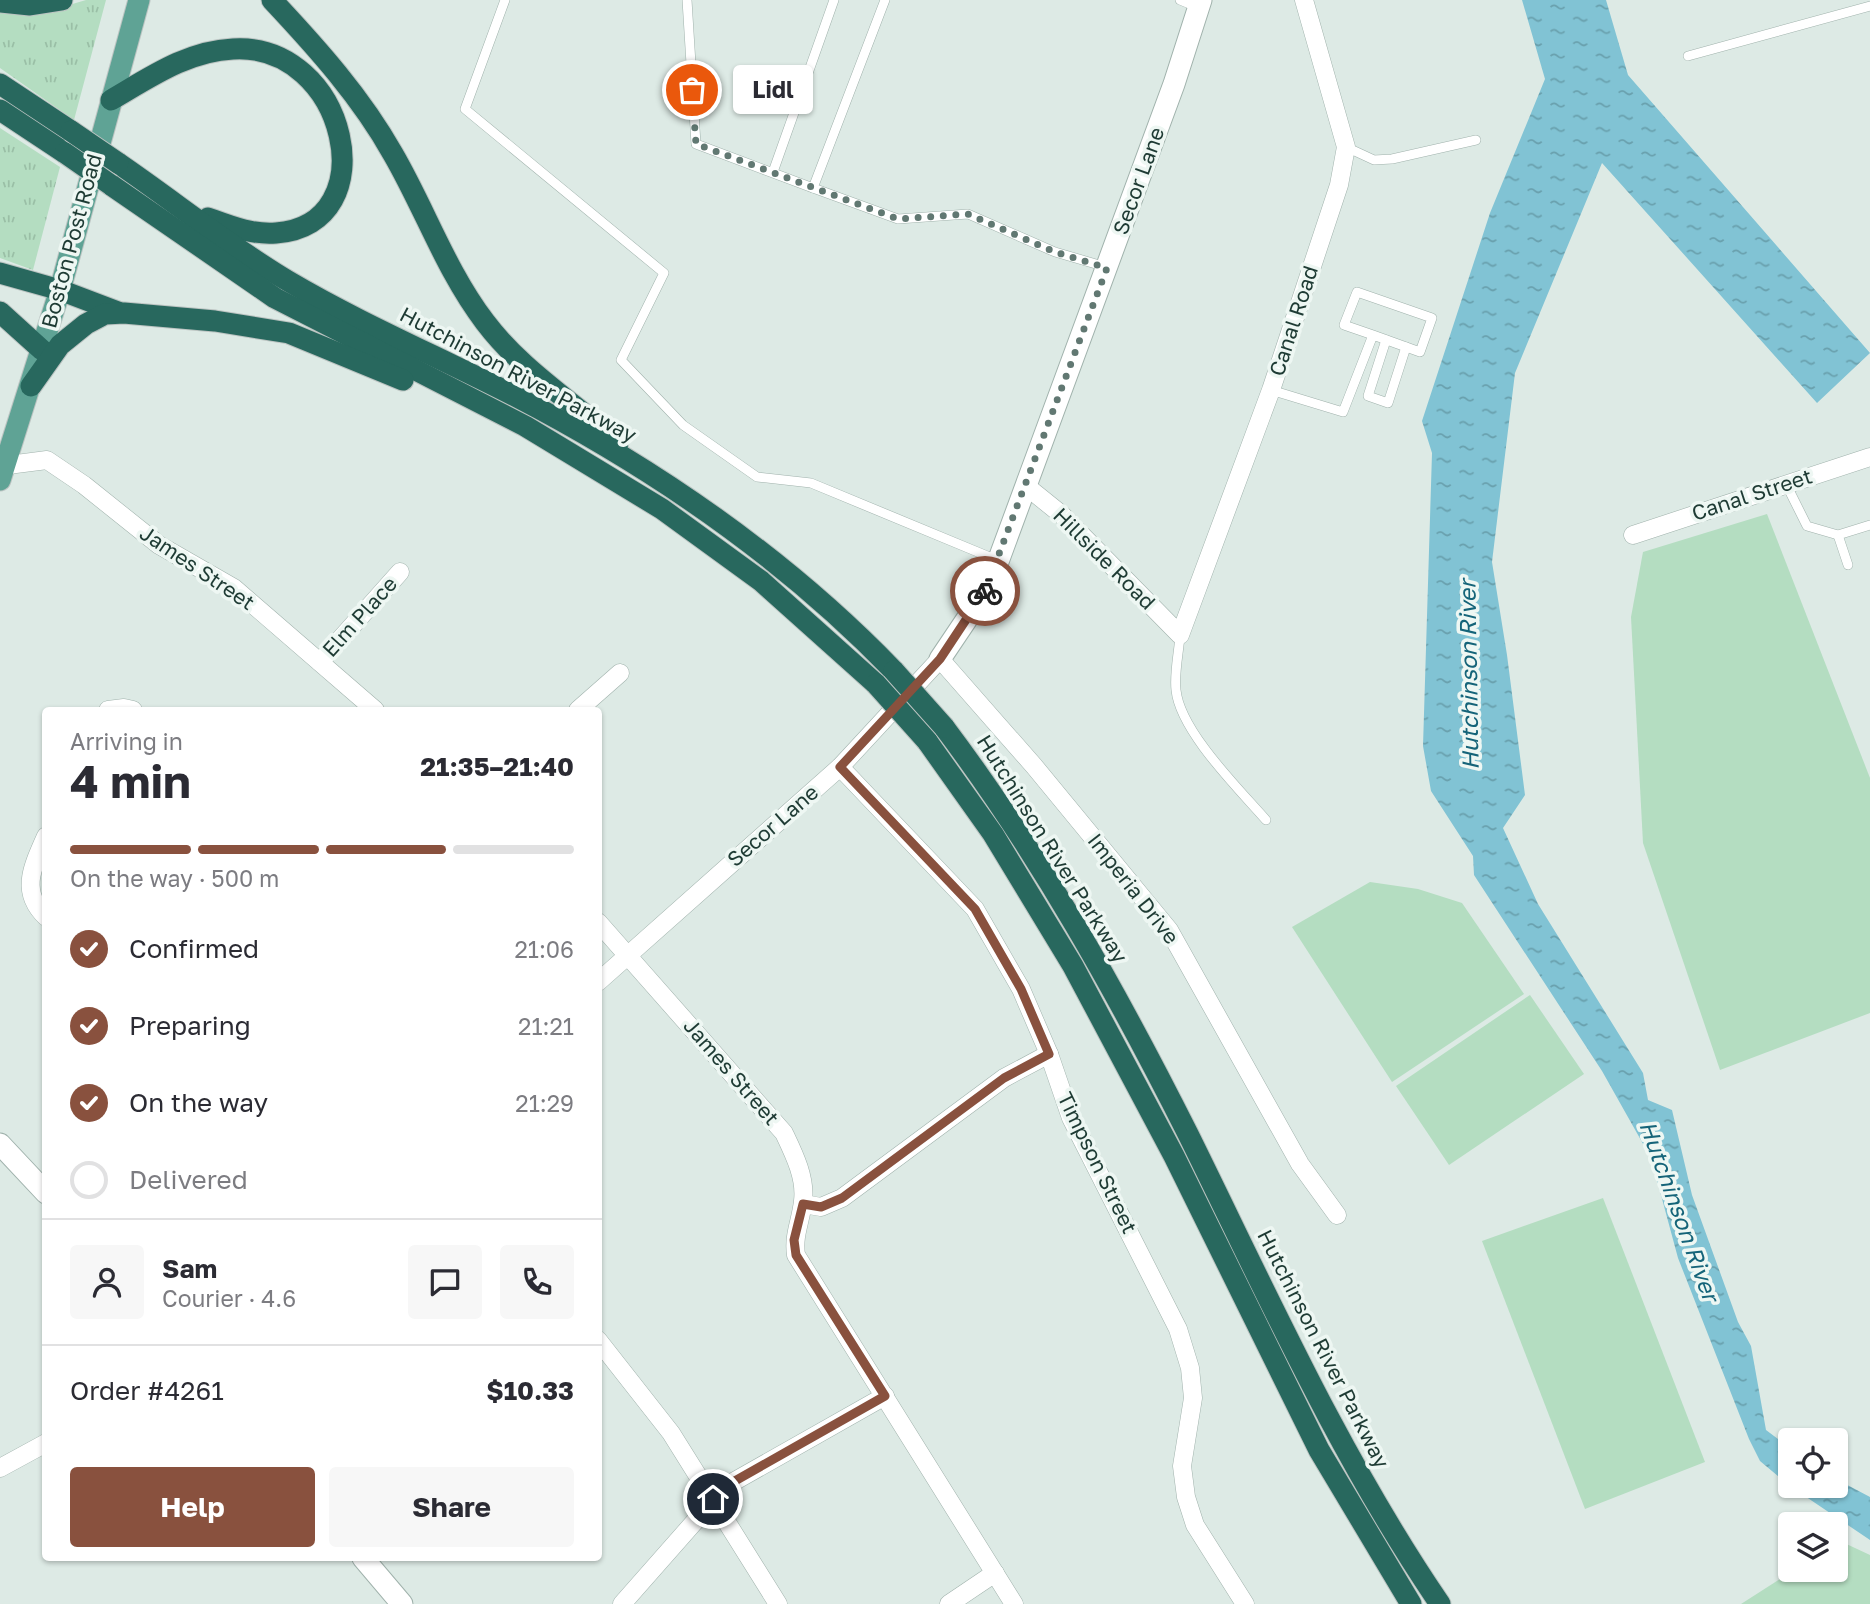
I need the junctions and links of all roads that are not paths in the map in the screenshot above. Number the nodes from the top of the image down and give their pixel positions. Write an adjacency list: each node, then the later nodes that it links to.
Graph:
1 (62, 0): 9 (highway)
2 (139, 0): 14 (main road, Boston Post Road)
3 (272, 0): 35 (highway)
4 (505, 0): 41 (lane)
5 (687, 0): 18 (lane)
6 (834, 0): 18 (lane)
7 (884, 0): 19 (lane)
8 (1304, 0): 17 (street, Canal Road)
9 (0, 2)
10 (1193, 2): 21 (street, Secor Lane)
11 (1870, 6): 12 (lane)
12 (1688, 56)
13 (0, 84): 20 (highway, Hutchinson River Parkway, bridge)
14 (111, 100): 20 (highway); 23 (main road, Boston Post Road)
15 (0, 110): 32 (highway, Hutchinson River Parkway, bridge)
16 (1476, 140): 17 (lane)
17 (1346, 147): 31 (street, Canal Road)
18 (774, 172): 19 (lane)
19 (813, 188): 21 (lane)
20 (186, 211): 35 (highway, Hutchinson River Parkway)
21 (1107, 268): 37 (street, Secor Lane)
22 (0, 273): 23 (highway)
23 (60, 290): 25 (highway); 29 (main road, Boston Post Road)
24 (0, 312): 29 (highway)
25 (124, 313): 30 (highway); 32 (highway)
26 (1373, 335): 27 (lane); 28 (lane); 31 (lane)
27 (1386, 340): 28 (lane); 28 (lane)
28 (1406, 347)
29 (42, 350): 30 (main road, Boston Post Road)
30 (31, 386): 34 (main road, Boston Post Road)
31 (1271, 390): 44 (street, Canal Road)
32 (457, 392): 75 (highway, Hutchinson River Parkway, bridge)
33 (1870, 457): 36 (street, Canal Street)
34 (1, 471): 46 (street, James Street)
35 (650, 474): 76 (highway, Hutchinson River Parkway, bridge)
36 (1786, 484): 39 (street, Canal Street); 40 (lane)
37 (1026, 486): 41 (street, Secor Lane); 44 (street, Hillside Road)
38 (1870, 525): 40 (lane)
39 (1633, 534)
40 (1838, 535): 42 (lane)
41 (999, 561): 45 (street, Secor Lane)
42 (1848, 565)
43 (400, 572): 46 (street, Elm Place)
44 (1180, 635): 51 (lane)
45 (940, 659): 50 (street, Secor Lane); 61 (street, Imperia Drive)
46 (320, 662): 48 (street, James Street)
47 (620, 673): 49 (street)
48 (372, 707)
49 (581, 707)
50 (840, 767): 55 (street, Secor Lane); 57 (street, Timpson Street)
51 (1266, 820)
52 (42, 845): 53 (street)
53 (42, 913)
54 (602, 926): 55 (street, James Street)
55 (629, 955): 56 (street, Secor Lane); 60 (street, James Street)
56 (602, 979)
57 (1049, 1054): 60 (street); 74 (street, Timpson Street)
58 (0, 1144): 59 (street)
59 (42, 1188)
60 (803, 1204): 63 (street, James Street)
61 (1337, 1214)
62 (602, 1345): 66 (street)
63 (885, 1396): 66 (street); 68 (street, James Street)
64 (42, 1445): 65 (street)
65 (0, 1468)
66 (713, 1499): 70 (street); 71 (street)
67 (366, 1561): 69 (street)
68 (995, 1573): 72 (street); 73 (street, James Street)
69 (402, 1604)
70 (622, 1604)
71 (778, 1604)
72 (949, 1604)
73 (1014, 1604)
74 (1245, 1604)
75 (1411, 1604)
76 (1440, 1604)

